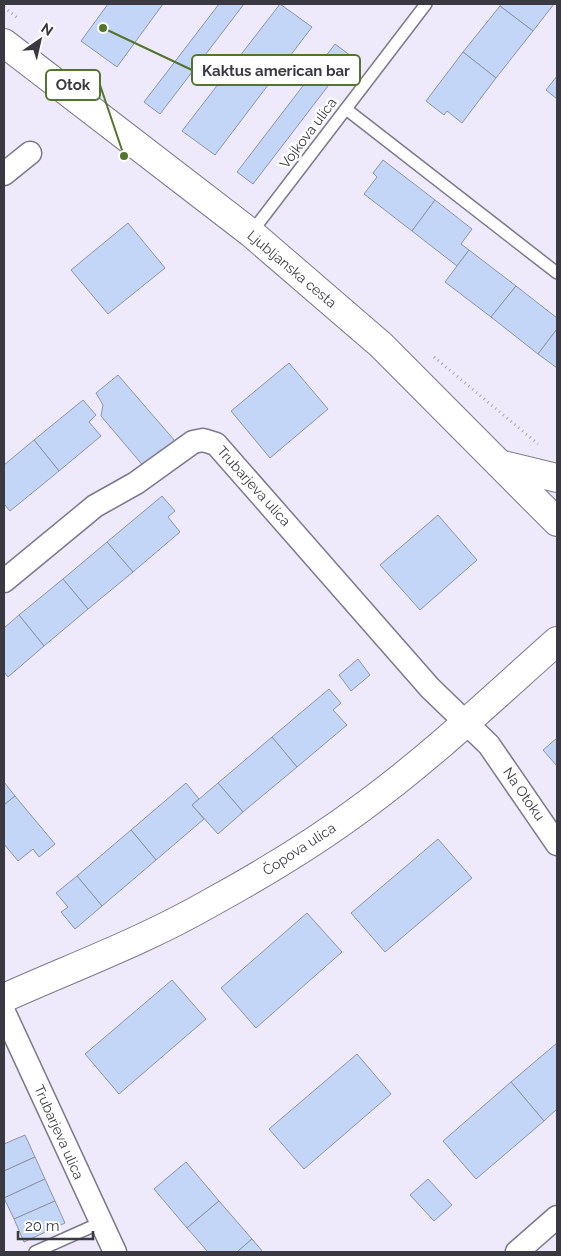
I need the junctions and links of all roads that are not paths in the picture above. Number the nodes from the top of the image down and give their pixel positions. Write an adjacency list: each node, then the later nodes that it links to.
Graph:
1 (426, 4): 3 (lane, Vojkova ulica)
2 (4, 43): 6 (street, Ljubljanska cesta)
3 (346, 109): 6 (lane, Vojkova ulica); 7 (lane)
4 (30, 153): 5 (street)
5 (4, 174)
6 (251, 233): 8 (street, Ljubljanska cesta)
7 (557, 273)
8 (502, 465): 9 (street); 10 (street, Ljubljanska cesta)
9 (557, 478)
10 (557, 522)
11 (4, 581): 13 (street, Trubarjeva ulica)
12 (557, 641): 13 (street, Čopova ulica)
13 (466, 722): 14 (street, Trubarjeva ulica); 16 (street, Čopova ulica)
14 (489, 745): 15 (street, Na Otoku)
15 (557, 844)
16 (4, 998)
17 (4, 1012): 19 (street, Trubarjeva ulica)
18 (557, 1217): 22 (street)
19 (100, 1223): 20 (lane); 21 (street, Trubarjeva ulica)
20 (35, 1252)
21 (114, 1252)
22 (517, 1252)

